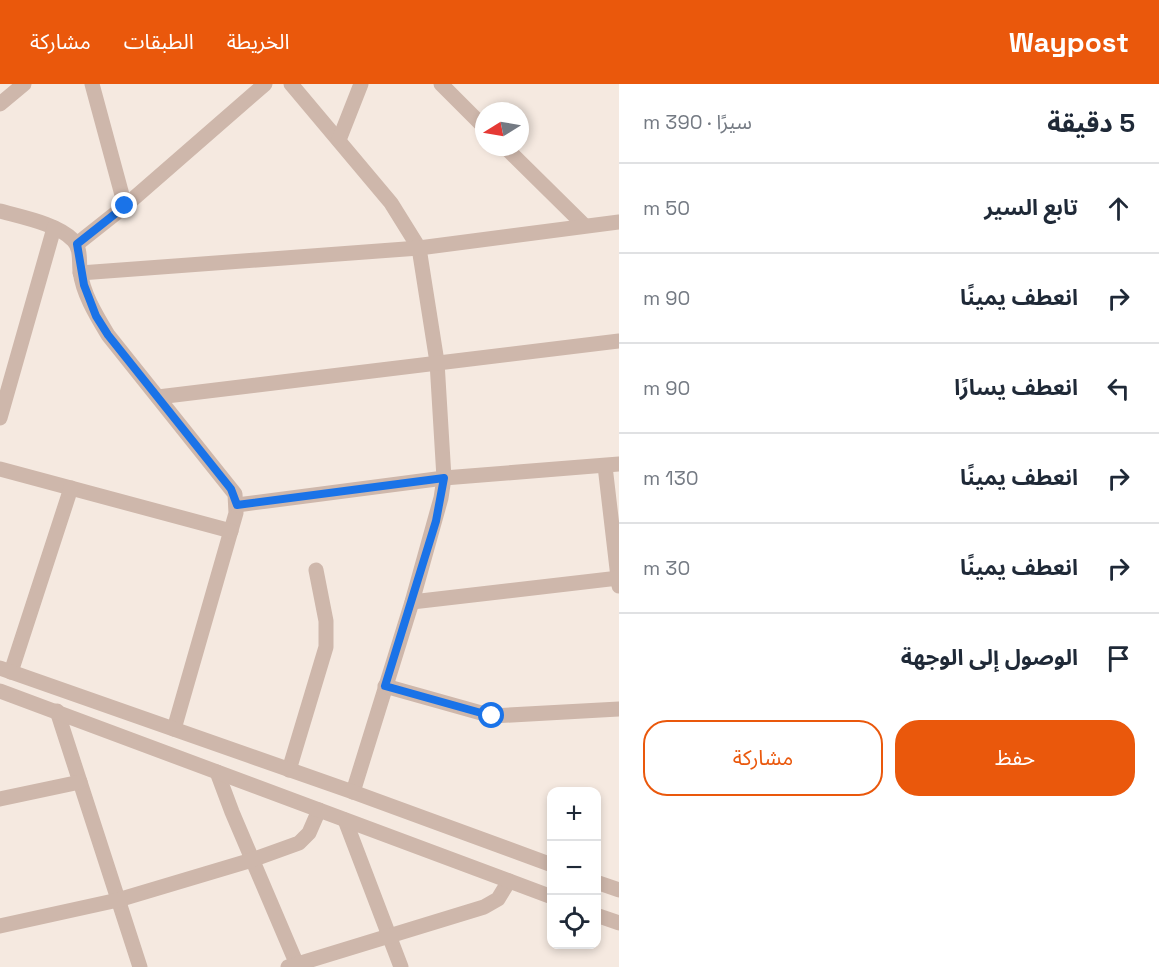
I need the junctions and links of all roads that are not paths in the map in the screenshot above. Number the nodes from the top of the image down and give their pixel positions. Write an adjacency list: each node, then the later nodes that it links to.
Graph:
1 (24, 84): 7 (street)
2 (92, 84): 11 (street)
3 (265, 84): 11 (street)
4 (291, 84): 9 (street)
5 (361, 84): 9 (street)
6 (441, 84): 8 (street)
7 (0, 104)
8 (475, 118)
9 (339, 140): 17 (street)
10 (514, 156): 14 (street)
11 (125, 206): 16 (street)
12 (0, 211): 15 (street)
13 (619, 222): 14 (street)
14 (584, 225): 17 (street)
15 (54, 228): 16 (street); 22 (street)
16 (77, 244): 18 (street)
17 (419, 248): 18 (street); 20 (street)
18 (80, 273): 21 (street)
19 (619, 341): 20 (street)
20 (437, 362): 21 (street); 25 (street)
21 (158, 397): 27 (street)
22 (0, 418)
23 (612, 465): 25 (street); 30 (street)
24 (0, 469): 26 (street)
25 (444, 478): 27 (street); 31 (street)
26 (71, 488): 28 (street); 32 (street)
27 (237, 505): 28 (street)
28 (231, 531): 37 (street)
29 (316, 570): 38 (street)
30 (619, 580): 31 (street)
31 (412, 602): 33 (street)
32 (5, 670): 37 (street)
33 (385, 686): 35 (street); 41 (street)
34 (0, 691): 36 (street)
35 (619, 709)
36 (57, 711): 39 (street); 40 (street)
37 (174, 729): 38 (street)
38 (289, 770): 41 (street)
39 (217, 772): 43 (street); 45 (street)
40 (80, 782): 42 (street); 51 (street)
41 (353, 792): 46 (street)
42 (0, 798)
43 (319, 810): 44 (street); 45 (street)
44 (345, 819): 47 (street); 55 (street)
45 (252, 860): 51 (street); 56 (street)
46 (547, 863)
47 (509, 881): 50 (street); 55 (street)
48 (601, 883): 49 (street)
49 (619, 890)
50 (547, 895)
51 (118, 900): 54 (street); 57 (street)
52 (601, 916): 53 (street)
53 (619, 923)
54 (0, 926)
55 (389, 935): 56 (street); 58 (street)
56 (294, 966)
57 (140, 967)
58 (401, 967)

